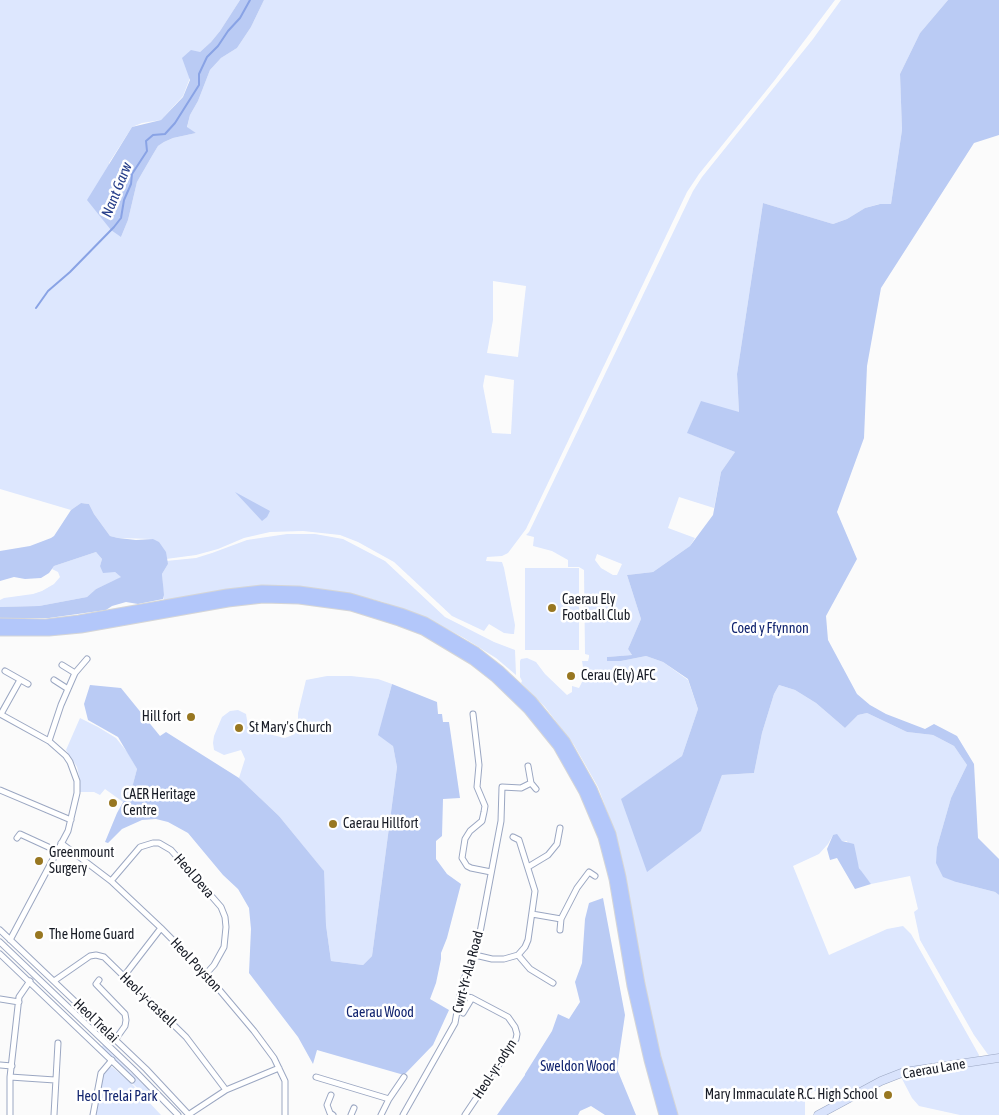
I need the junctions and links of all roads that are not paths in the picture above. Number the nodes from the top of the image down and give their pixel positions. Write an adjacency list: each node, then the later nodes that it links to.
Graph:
1 (0, 623): 7 (main road)
2 (0, 631): 7 (main road)
3 (87, 659): 6 (street)
4 (62, 665): 6 (street)
5 (4, 671): 8 (street)
6 (75, 673): 11 (street)
7 (498, 674): 12 (main road)
8 (20, 680): 10 (street); 13 (street)
9 (54, 680): 11 (street)
10 (28, 684)
11 (68, 689): 15 (street)
12 (530, 705): 84 (main road); 85 (main road)
13 (0, 714): 15 (street)
14 (473, 714): 29 (street)
15 (49, 741): 20 (street)
16 (528, 766): 17 (street)
17 (531, 783): 18 (street); 29 (street, Cwrt-Yr-Ala Road)
18 (536, 789)
19 (0, 790): 20 (street)
20 (71, 820): 26 (street)
21 (560, 828): 24 (street)
22 (552, 835): 24 (street)
23 (513, 837): 28 (street)
24 (558, 837): 28 (street)
25 (17, 838): 27 (street)
26 (62, 843): 27 (street); 31 (street, Heol Poyston)
27 (57, 851): 37 (street)
28 (528, 867): 32 (street)
29 (491, 872): 40 (street, Cwrt-Yr-Ala Road)
30 (595, 876): 33 (street)
31 (111, 881): 34 (street, Heol Poyston); 43 (street, Heol Deva)
32 (532, 914): 33 (street); 41 (street)
33 (562, 919): 36 (street)
34 (161, 928): 43 (street, Heol Poyston); 44 (street)
35 (0, 930): 37 (street, Heol Trelai)
36 (560, 930)
37 (10, 940): 47 (street, Heol Trelai)
38 (0, 942): 55 (street, Heol Trelai)
39 (0, 954): 48 (street, Heol Trelai)
40 (475, 954): 41 (street); 50 (street, Cwrt-Yr-Ala Road)
41 (518, 955): 45 (street)
42 (551, 972): 45 (street)
43 (206, 974): 63 (street, Heol Poyston)
44 (124, 976): 47 (street, Heol-y-castell); 69 (street, Heol-y-castell)
45 (546, 979): 49 (street)
46 (99, 980): 57 (street)
47 (54, 981): 57 (street, Heol Trelai)
48 (30, 982): 53 (street); 56 (street, Heol Trelai)
49 (553, 983)
50 (460, 995): 51 (street, Heol-yr-odyn); 82 (street, Cwrt-Yr-Ala Road)
51 (472, 998): 54 (street, Cwrt-Yr-Ala Road); 83 (street, Heol-yr-odyn)
52 (0, 999): 53 (street)
53 (19, 1002): 62 (street)
54 (463, 1013)
55 (78, 1015): 56 (street, Heol Trelai); 76 (street, Heol Trelai)
56 (71, 1022): 60 (street, Heol Trelai)
57 (115, 1040): 77 (street, Heol Trelai)
58 (58, 1043): 67 (street)
59 (999, 1058): 86 (street, Caerau Lane)
60 (112, 1060): 68 (street, Heol Trelai); 75 (street)
61 (0, 1065): 62 (street)
62 (12, 1066): 64 (street)
63 (279, 1068): 69 (street); 78 (street, Heol Poyston)
64 (10, 1076): 67 (street); 73 (street)
65 (316, 1077): 71 (street)
66 (404, 1077): 71 (street)
67 (55, 1080): 74 (street)
68 (132, 1080)
69 (226, 1090): 77 (street)
70 (331, 1094): 79 (street)
71 (389, 1100): 81 (street)
72 (354, 1108): 80 (street)
73 (10, 1115)
74 (54, 1115)
75 (93, 1115)
76 (178, 1115)
77 (188, 1115)
78 (285, 1115)
79 (334, 1115)
80 (352, 1115)
81 (381, 1115)
82 (403, 1115)
83 (465, 1115)
84 (664, 1115)
85 (673, 1115)
86 (818, 1115)

